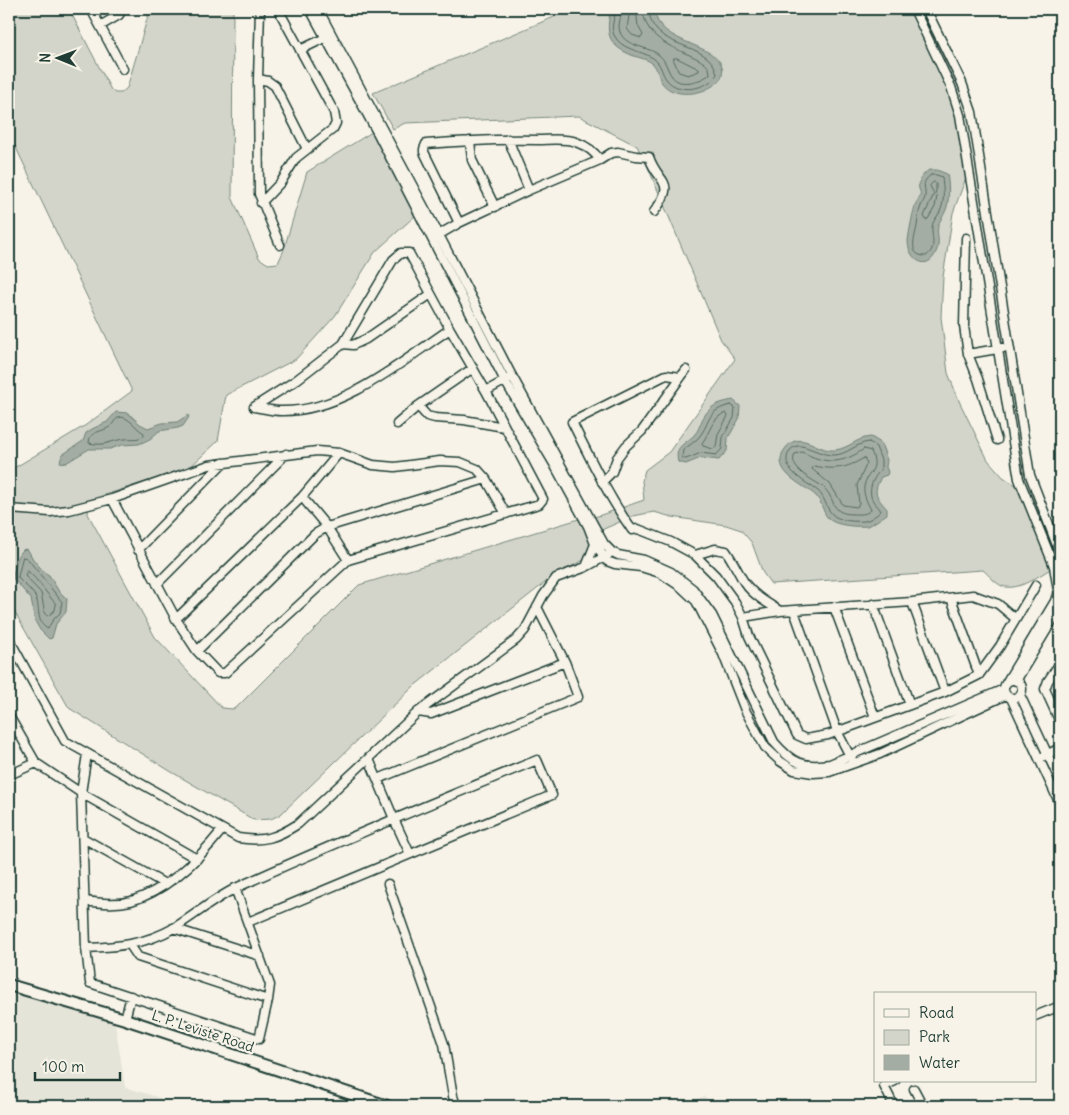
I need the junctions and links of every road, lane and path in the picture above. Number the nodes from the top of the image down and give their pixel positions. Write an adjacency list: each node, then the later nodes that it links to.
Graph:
1 (91, 9): 9 (street)
2 (122, 9): 9 (street)
3 (260, 9): 13 (street)
4 (278, 9): 11 (street)
5 (310, 9): 10 (street)
6 (318, 9): 10 (street)
7 (914, 9): 31 (street)
8 (926, 9): 30 (street)
9 (100, 26): 12 (street)
10 (329, 36): 11 (street); 23 (street); 25 (street)
11 (300, 50): 16 (street)
12 (123, 69)
13 (258, 78): 16 (street); 19 (street)
14 (508, 139): 15 (street); 17 (street); 18 (street)
15 (470, 141): 20 (street); 22 (street)
16 (307, 149): 19 (street)
17 (600, 160): 18 (street); 21 (street)
18 (529, 190): 20 (street)
19 (261, 203): 26 (street)
20 (495, 207): 22 (street)
21 (654, 212)
22 (459, 223): 23 (street)
23 (439, 235): 25 (street); 34 (street)
24 (966, 238): 32 (street)
25 (431, 239): 34 (street)
26 (280, 245)
27 (431, 294): 28 (street); 29 (street); 29 (street)
28 (450, 329): 29 (street); 33 (street)
29 (343, 344)
30 (1010, 346): 31 (street); 53 (street)
31 (999, 350): 32 (street); 78 (street)
32 (968, 354): 39 (street)
33 (473, 368): 35 (street); 36 (street)
34 (509, 379): 35 (street); 50 (street); 52 (street)
35 (486, 391): 38 (street)
36 (418, 406): 37 (street); 38 (street)
37 (397, 424)
38 (504, 427): 48 (street)
39 (997, 440)
40 (339, 453): 41 (street); 43 (street); 45 (street)
41 (286, 454): 42 (street); 58 (street)
42 (224, 463): 46 (street); 51 (street)
43 (486, 479): 48 (street); 49 (street)
44 (602, 482): 44 (street); 54 (street)
45 (302, 497): 49 (street); 69 (street)
46 (112, 499): 47 (street); 51 (street)
47 (9, 509)
48 (506, 514): 56 (street)
49 (327, 527): 56 (street); 72 (street)
50 (595, 544): 55 (street); 57 (street)
51 (138, 550): 58 (street)
52 (612, 552): 55 (street); 89 (street)
53 (1060, 552)
54 (695, 555): 66 (street); 68 (street)
55 (604, 558): 57 (street); 93 (street)
56 (348, 560): 72 (street)
57 (586, 567): 63 (street)
58 (157, 584): 69 (street)
59 (1036, 585): 70 (street)
60 (951, 598): 61 (street); 70 (street); 75 (street)
61 (912, 602): 62 (street); 77 (street)
62 (873, 604): 64 (street); 80 (street)
63 (537, 607): 73 (street); 81 (street)
64 (834, 607): 67 (street); 83 (street)
65 (1060, 608): 76 (street)
66 (780, 611): 67 (street); 68 (street)
67 (794, 611): 85 (street)
68 (743, 617): 85 (street)
69 (176, 619): 72 (street)
70 (1016, 619): 75 (street)
71 (9, 639): 87 (street)
72 (198, 651)
73 (565, 662): 81 (street); 95 (street)
74 (1060, 663): 84 (street)
75 (979, 675): 77 (street)
76 (1016, 681): 78 (street); 79 (street)
77 (945, 692): 80 (street)
78 (1007, 692): 79 (street); 89 (street); 91 (street); 93 (street)
79 (1020, 695): 88 (street)
80 (910, 706): 83 (street)
81 (418, 712): 90 (street)
82 (9, 716): 92 (street)
83 (874, 716): 85 (street)
84 (1060, 722)
85 (837, 732): 89 (street)
86 (1060, 748): 88 (street)
87 (87, 754): 97 (street); 100 (street)
88 (1048, 754): 91 (street); 96 (street)
89 (849, 756): 93 (street)
90 (369, 759): 95 (street); 100 (street)
91 (1039, 759): 98 (street)
92 (36, 763): 94 (street); 97 (street)
93 (854, 764)
94 (9, 775)
95 (378, 779): 99 (street)
96 (1060, 781)
97 (81, 793): 101 (street); 103 (street)
98 (1060, 804)
99 (394, 819): 102 (street); 102 (street); 106 (street)
100 (222, 830): 103 (street)
101 (83, 838): 104 (street); 107 (street)
102 (410, 854): 108 (street)
103 (197, 859): 104 (street)
104 (165, 884): 107 (street)
105 (388, 884): 122 (street)
106 (235, 888): 108 (street); 109 (street)
107 (85, 901): 111 (street)
108 (248, 922): 112 (street)
109 (172, 928): 110 (street); 112 (street)
110 (130, 945): 111 (street); 115 (street)
111 (86, 948): 114 (street)
112 (260, 956): 115 (street)
113 (9, 985): 118 (main road, L. P. Leviste Road)
114 (131, 996): 115 (street); 118 (street)
115 (268, 1000)
116 (1060, 1006): 117 (street)
117 (1036, 1016)
118 (124, 1019): 121 (main road, L. P. Leviste Road)
119 (893, 1082): 123 (street)
120 (914, 1089): 124 (street)
121 (387, 1106)
122 (456, 1106)
123 (894, 1106)
124 (923, 1106)

